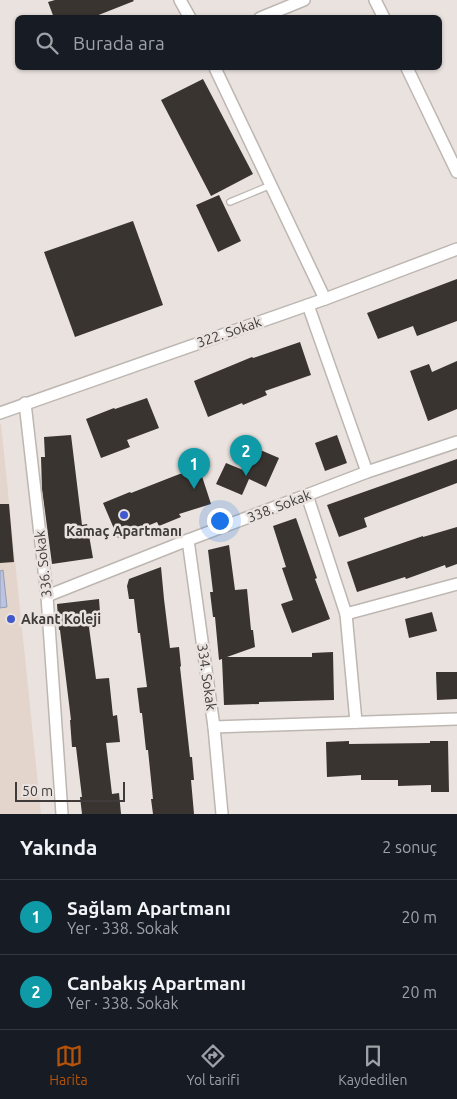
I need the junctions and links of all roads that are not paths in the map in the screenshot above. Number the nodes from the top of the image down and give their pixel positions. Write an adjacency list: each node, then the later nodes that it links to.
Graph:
1 (180, 0): 4 (street)
2 (304, 0): 5 (street)
3 (375, 0): 6 (street)
4 (188, 15)
5 (267, 15)
6 (382, 15)
7 (216, 70): 10 (street)
8 (408, 70): 9 (street)
9 (457, 172)
10 (271, 185): 11 (lane); 13 (street)
11 (230, 202)
12 (457, 249): 13 (street, 322. Sokak)
13 (325, 299): 14 (street, 322. Sokak)
14 (308, 305): 15 (street, 322. Sokak); 18 (street)
15 (26, 403): 16 (street, 322. Sokak); 22 (street, 336. Sokak)
16 (0, 413)
17 (457, 442): 18 (street, 338. Sokak)
18 (368, 472): 19 (street, 338. Sokak)
19 (307, 496): 20 (street, 338. Sokak); 23 (street)
20 (188, 540): 22 (street, 338. Sokak); 26 (street, 334. Sokak)
21 (457, 584): 23 (street)
22 (47, 596): 27 (street, 336. Sokak)
23 (346, 614): 25 (street)
24 (457, 719): 25 (street)
25 (356, 722): 26 (street)
26 (214, 727): 28 (street, 334. Sokak)
27 (62, 814)
28 (222, 814)

